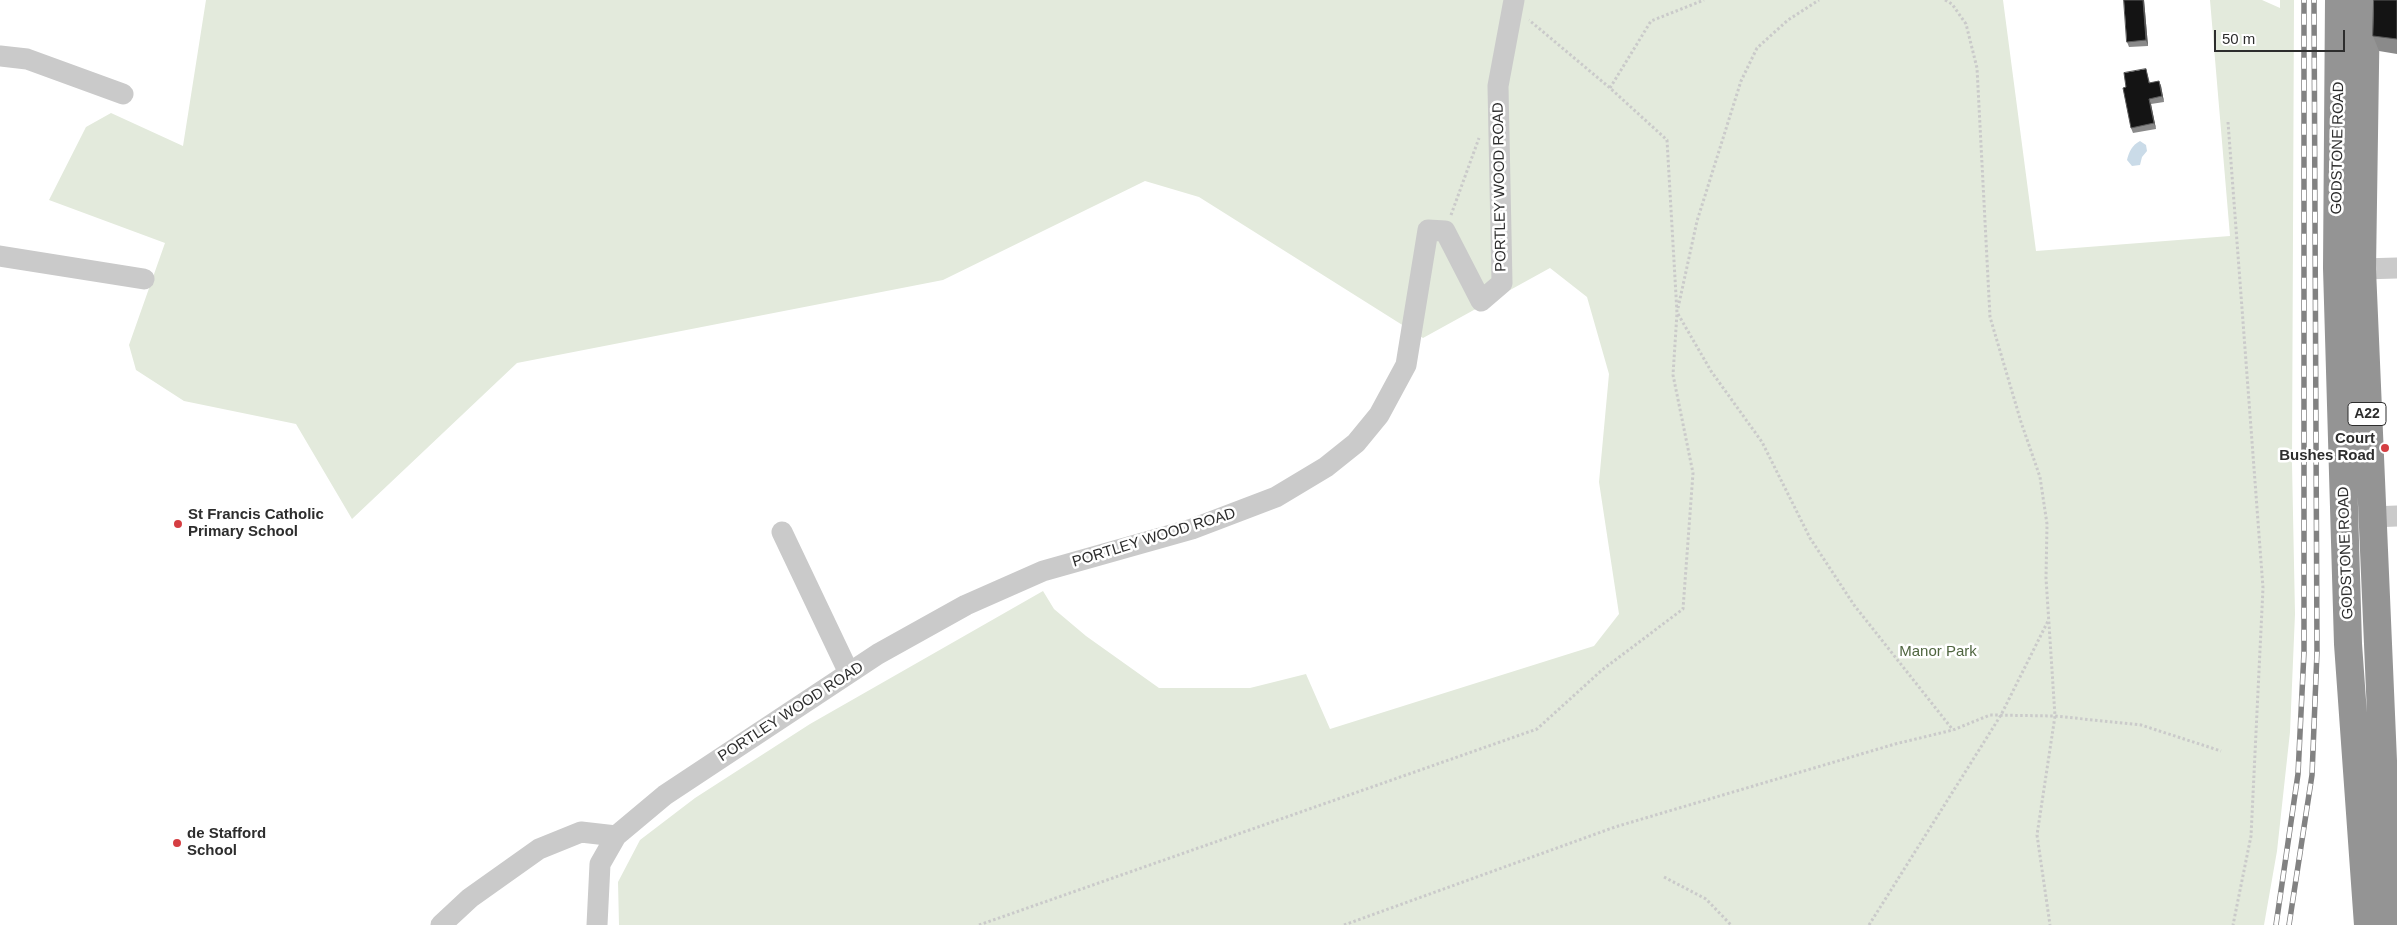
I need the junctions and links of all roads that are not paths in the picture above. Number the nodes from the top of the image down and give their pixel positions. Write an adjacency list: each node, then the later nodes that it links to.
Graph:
1 (2339, 0): 11 (highway, GODSTONE ROAD / A22)
2 (2366, 0): 8 (highway, GODSTONE ROAD / A22)
3 (1512, 3): 13 (street, PORTLEY WOOD ROAD)
4 (0, 56): 5 (street)
5 (123, 94)
6 (0, 256): 9 (street)
7 (2397, 268): 8 (street)
8 (2362, 269): 10 (highway, GODSTONE ROAD / A22)
9 (144, 279)
10 (2384, 517): 11 (highway); 14 (highway, GODSTONE ROAD / A22)
11 (2344, 518): 18 (highway, GODSTONE ROAD / A22)
12 (782, 532): 13 (street)
13 (849, 673): 15 (street, PORTLEY WOOD ROAD)
14 (2388, 698): 19 (highway, GODSTONE ROAD / A22)
15 (616, 836): 16 (street); 17 (street, PORTLEY WOOD ROAD)
16 (441, 925)
17 (597, 925)
18 (2368, 925)
19 (2390, 925)

